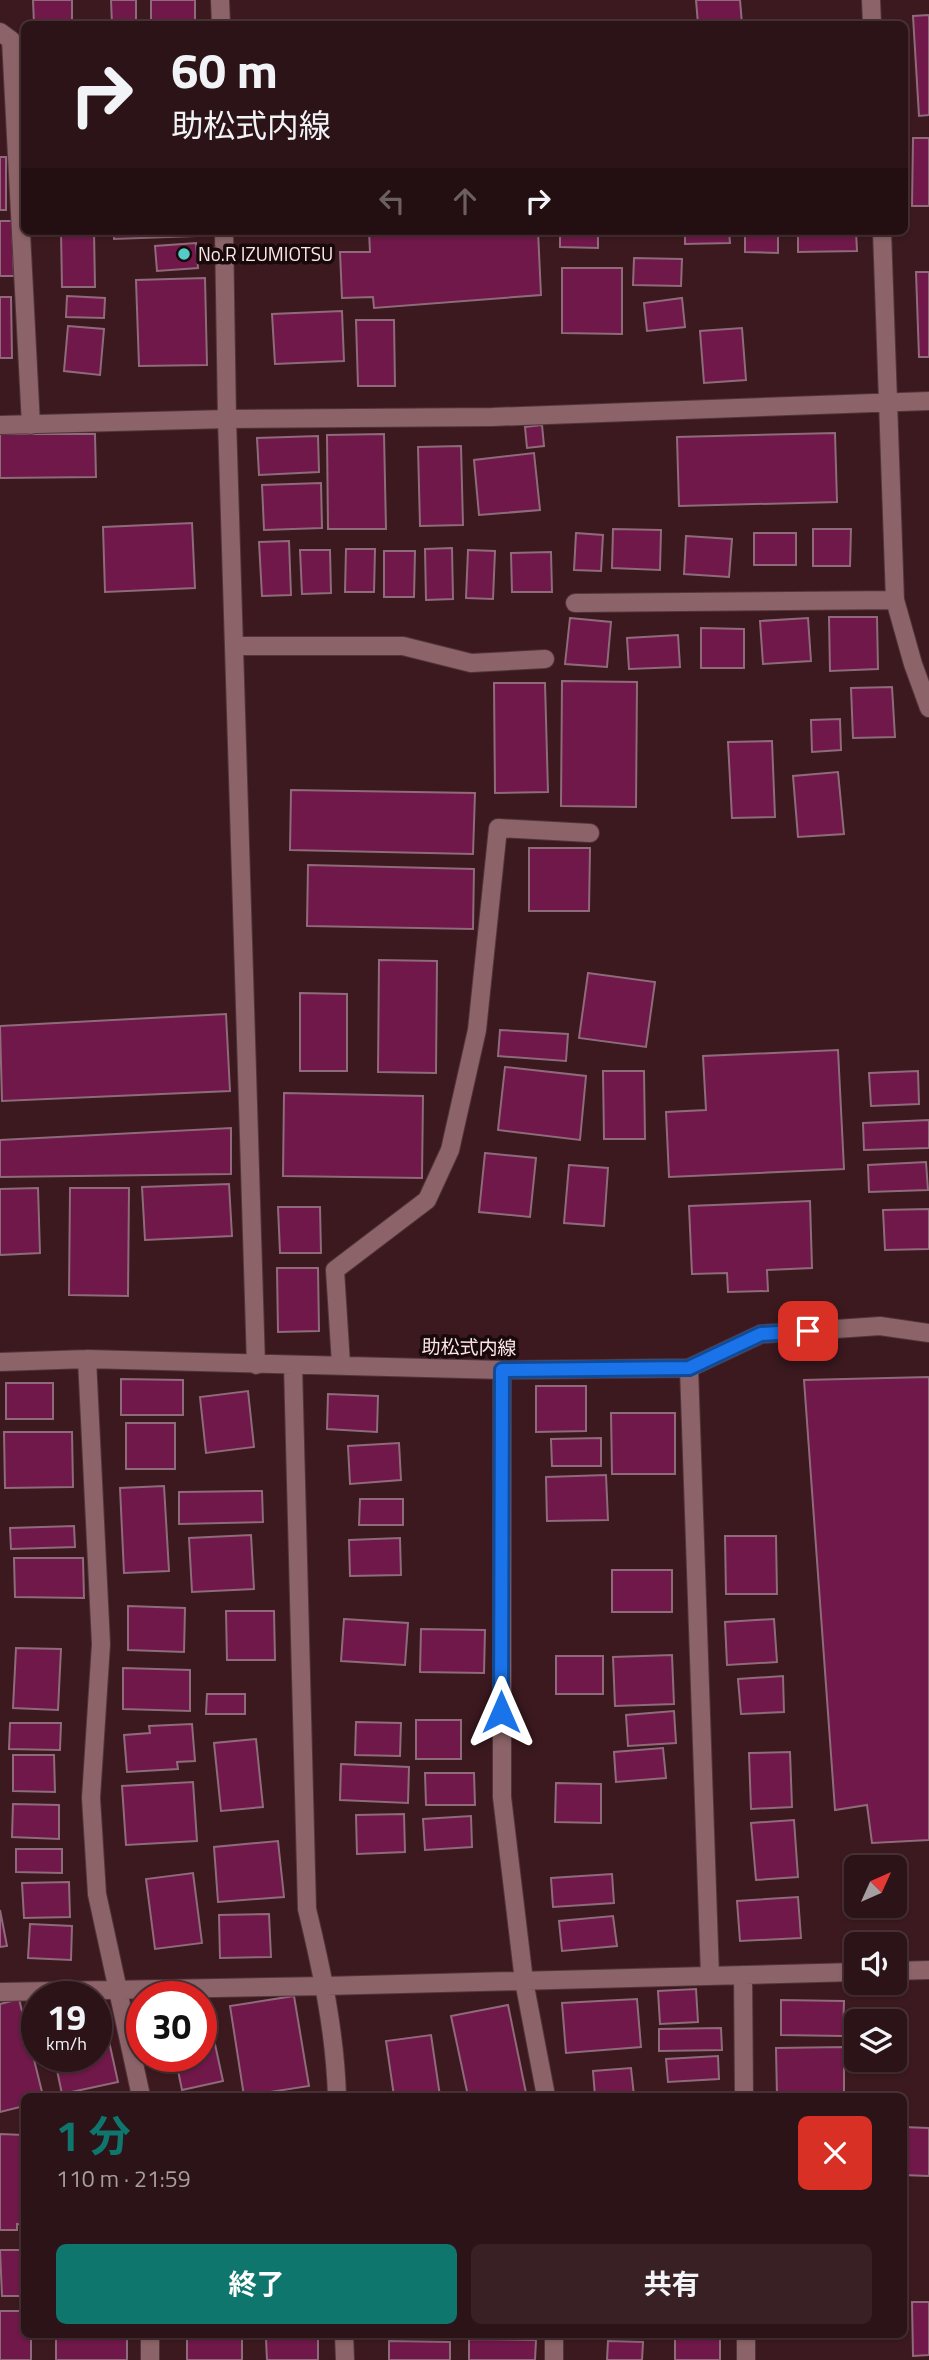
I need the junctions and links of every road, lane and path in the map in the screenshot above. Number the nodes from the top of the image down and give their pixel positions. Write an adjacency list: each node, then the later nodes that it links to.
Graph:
1 (220, 0): 3 (street)
2 (871, 0): 4 (street)
3 (220, 21)
4 (872, 21)
5 (0, 32): 6 (street)
6 (21, 232)
7 (21, 235): 14 (street)
8 (224, 235): 12 (street)
9 (882, 235): 11 (street)
10 (929, 401): 11 (street)
11 (888, 403): 12 (street); 15 (street)
12 (227, 419): 14 (street); 17 (street)
13 (0, 425): 14 (street)
14 (31, 425)
15 (895, 600): 16 (street); 19 (street)
16 (575, 603)
17 (235, 646): 18 (street); 25 (street)
18 (545, 659)
19 (929, 708)
20 (590, 833): 24 (street)
21 (929, 1333): 27 (street, 助松式内線)
22 (88, 1359): 23 (street, 助松式内線); 25 (street, 助松式内線); 36 (street)
23 (0, 1362)
24 (341, 1364): 26 (street, 助松式内線); 28 (street, 助松式内線)
25 (256, 1365): 26 (street, 助松式内線)
26 (293, 1365): 35 (street)
27 (689, 1368): 28 (street, 助松式内線); 33 (street)
28 (502, 1370): 34 (street)
29 (907, 1970): 30 (street)
30 (929, 1970)
31 (844, 1972): 32 (street)
32 (743, 1975): 33 (street); 41 (street)
33 (710, 1976): 34 (street)
34 (524, 1981): 35 (street); 40 (street)
35 (326, 1986): 36 (street); 39 (street)
36 (117, 1990): 37 (street); 38 (street)
37 (0, 1992)
38 (140, 2093)
39 (337, 2093)
40 (544, 2093)
41 (744, 2093)
42 (150, 2338): 46 (street)
43 (344, 2338): 47 (street)
44 (554, 2338): 48 (street)
45 (746, 2338): 49 (street)
46 (150, 2360)
47 (345, 2360)
48 (554, 2360)
49 (746, 2360)

